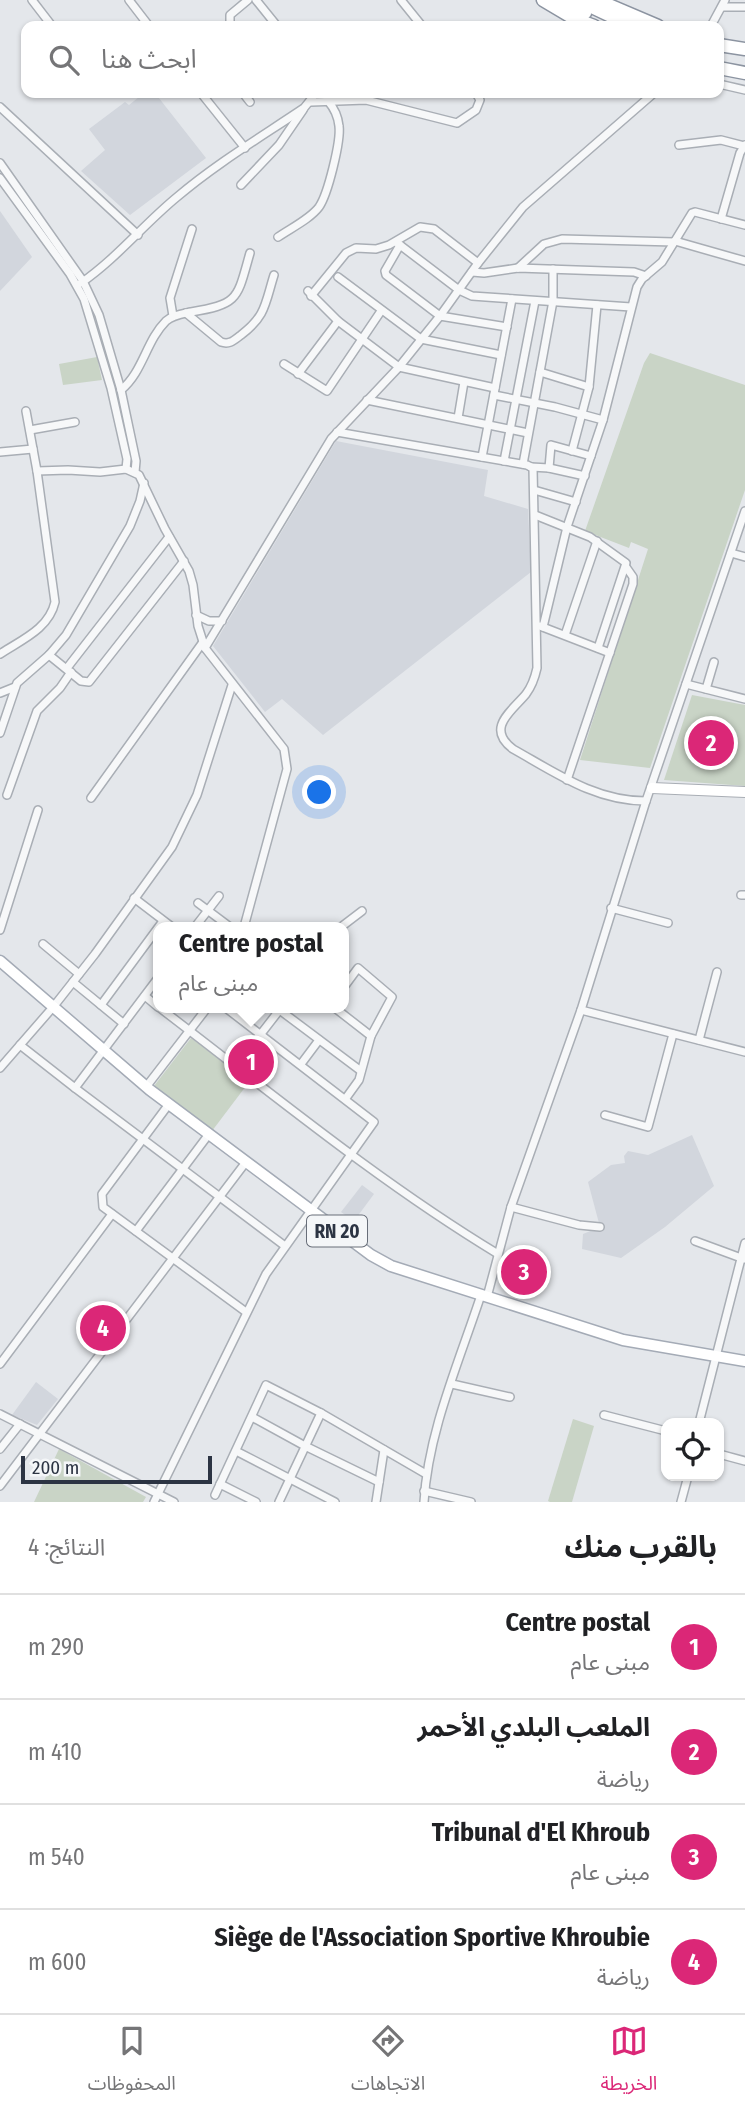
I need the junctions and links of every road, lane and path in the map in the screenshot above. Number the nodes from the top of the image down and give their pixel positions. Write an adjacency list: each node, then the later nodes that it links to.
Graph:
1 (32, 0): 12 (street)
2 (129, 0): 13 (street)
3 (248, 0): 14 (street)
4 (256, 0): 15 (street)
5 (401, 0): 16 (street)
6 (543, 0): 17 (highway)
7 (561, 0): 18 (highway)
8 (578, 0): 19 (highway)
9 (597, 0): 20 (highway)
10 (723, 3): 11 (street); 21 (street)
11 (745, 7)
12 (48, 21)
13 (145, 21)
14 (230, 21)
15 (272, 21)
16 (418, 21)
17 (580, 21)
18 (604, 21)
19 (622, 21)
20 (646, 21)
21 (713, 21)
22 (745, 49): 23 (highway)
23 (724, 52)
24 (724, 54): 26 (highway)
25 (724, 55): 27 (highway)
26 (745, 57)
27 (745, 66)
28 (724, 69): 29 (highway)
29 (745, 73)
30 (724, 86): 31 (street)
31 (745, 90)
32 (205, 98): 43 (street)
33 (247, 98): 38 (street)
34 (313, 98): 39 (street)
35 (479, 98): 37 (street)
36 (648, 98): 56 (street)
37 (328, 101): 39 (street); 51 (street)
38 (250, 102)
39 (308, 105): 43 (street); 46 (street)
40 (0, 107): 50 (street)
41 (679, 145): 42 (street)
42 (744, 146): 47 (street)
43 (245, 148): 50 (street)
44 (0, 163): 63 (street)
45 (0, 178): 63 (street)
46 (242, 185)
47 (721, 219): 48 (street); 52 (street)
48 (745, 225)
49 (192, 229): 72 (street)
50 (138, 235): 63 (street)
51 (278, 237)
52 (674, 242): 55 (street); 57 (street); 61 (street)
53 (398, 244): 56 (street); 64 (street); 73 (street); 74 (street)
54 (250, 253): 71 (street)
55 (745, 261)
56 (478, 263): 59 (street)
57 (518, 268): 58 (street); 59 (street)
58 (553, 269): 61 (street); 67 (street)
59 (472, 272): 64 (street)
60 (274, 275): 71 (street)
61 (646, 276): 69 (street)
62 (338, 277): 70 (street)
63 (80, 283): 85 (street); 108 (street)
64 (459, 290): 65 (street); 73 (street)
65 (512, 299): 66 (street); 75 (street)
66 (535, 301): 67 (street); 88 (street)
67 (553, 301): 68 (street); 81 (street)
68 (597, 304): 69 (street); 84 (street)
69 (631, 307): 93 (street)
70 (381, 311): 76 (street); 77 (street)
71 (186, 313): 72 (street)
72 (173, 316): 85 (street)
73 (440, 316): 75 (street); 77 (street)
74 (338, 321): 76 (street); 82 (street)
75 (507, 327): 78 (street)
76 (361, 339): 80 (street); 82 (street)
77 (421, 339): 78 (street); 80 (street)
78 (501, 355): 86 (street)
79 (284, 364): 82 (street)
80 (399, 367): 83 (street); 87 (street)
81 (540, 372): 84 (street); 89 (street)
82 (298, 374)
83 (464, 382): 86 (street); 92 (street)
84 (589, 387): 91 (street)
85 (121, 390): 110 (street)
86 (494, 391): 88 (street); 95 (street)
87 (367, 400): 92 (street); 98 (street)
88 (516, 400): 89 (street); 97 (street)
89 (534, 402): 91 (street); 99 (street)
90 (26, 411): 96 (street)
91 (582, 415): 93 (street); 101 (street)
92 (458, 418): 95 (street)
93 (603, 420): 103 (street)
94 (75, 422): 96 (street)
95 (488, 424): 97 (street); 104 (street)
96 (30, 430): 100 (street)
97 (511, 430): 99 (street); 105 (street)
98 (337, 432): 104 (street); 125 (street)
99 (528, 433): 106 (street)
100 (33, 449): 102 (street); 109 (street)
101 (572, 451): 103 (street); 107 (street)
102 (0, 452)
103 (591, 456): 111 (street)
104 (482, 457): 105 (street)
105 (504, 461): 106 (street)
106 (527, 466): 107 (street); 113 (street)
107 (549, 468): 111 (street)
108 (126, 469): 109 (street); 110 (street)
109 (37, 471): 131 (street)
110 (135, 472): 112 (street)
111 (585, 476): 114 (street)
112 (144, 483): 118 (street); 132 (street)
113 (534, 489): 114 (street); 116 (street)
114 (576, 502): 117 (street)
115 (745, 511): 120 (street)
116 (535, 515): 117 (street); 126 (street)
117 (567, 527): 119 (street); 126 (street)
118 (169, 537): 122 (street); 134 (street)
119 (597, 541): 123 (street); 127 (street)
120 (731, 553): 121 (street); 135 (street)
121 (745, 557)
122 (184, 561): 124 (street); 134 (street)
123 (626, 567): 129 (street); 130 (street)
124 (196, 615): 125 (street); 128 (street)
125 (222, 621): 128 (street)
126 (540, 626): 127 (street); 142 (street)
127 (565, 635): 129 (street)
128 (204, 645): 136 (street); 146 (street)
129 (598, 648): 130 (street)
130 (610, 653): 142 (street)
131 (0, 654)
132 (50, 654): 134 (street); 137 (street)
133 (714, 663): 138 (street)
134 (69, 670): 145 (street)
135 (686, 684): 138 (street); 143 (street)
136 (232, 685): 150 (street); 159 (street)
137 (15, 687): 139 (street); 141 (street)
138 (706, 689): 140 (street)
139 (0, 692)
140 (745, 699)
141 (0, 733)
142 (567, 780): 147 (street)
143 (652, 788): 144 (street); 147 (street)
144 (745, 792)
145 (7, 795)
146 (91, 798)
147 (646, 801): 152 (street)
148 (38, 810): 162 (street)
149 (219, 896): 153 (street)
150 (134, 898): 155 (street); 167 (street)
151 (198, 903): 153 (street)
152 (611, 908): 161 (street); 175 (street)
153 (208, 911): 157 (street); 158 (street)
154 (362, 911): 160 (street)
155 (163, 920): 156 (street)
156 (166, 922)
157 (199, 922)
158 (223, 922)
159 (245, 922)
160 (348, 922)
161 (668, 923)
162 (0, 930)
163 (153, 934): 173 (street)
164 (43, 944): 167 (street)
165 (0, 961): 174 (main road, RN 20)
166 (717, 972): 188 (street)
167 (79, 974): 169 (street)
168 (349, 980): 186 (street)
169 (73, 982): 173 (street); 174 (street)
170 (153, 985): 171 (street)
171 (145, 996): 172 (street); 182 (street)
172 (153, 1002)
173 (101, 1005): 182 (street)
174 (54, 1006): 189 (street); 190 (main road, RN 20)
175 (581, 1010): 185 (street); 209 (street)
176 (167, 1013): 183 (street)
177 (203, 1013): 183 (street)
178 (233, 1013): 184 (street)
179 (276, 1013): 184 (street)
180 (286, 1013): 187 (street)
181 (341, 1013): 186 (street)
182 (124, 1024): 190 (street)
183 (189, 1030): 195 (street); 198 (street)
184 (261, 1033): 194 (street); 195 (street)
185 (673, 1034): 188 (street); 202 (street)
186 (371, 1037): 197 (street)
187 (319, 1040): 194 (street); 197 (street)
188 (699, 1040): 192 (street)
189 (20, 1045): 193 (street); 199 (street)
190 (104, 1049): 198 (main road, RN 20); 199 (street)
191 (0, 1051): 193 (street)
192 (745, 1052)
193 (9, 1058): 196 (street)
194 (301, 1064): 200 (street)
195 (236, 1066): 205 (street)
196 (0, 1068)
197 (360, 1071): 200 (street)
198 (146, 1087): 201 (main road, RN 20)
199 (75, 1088): 204 (street)
200 (346, 1098): 205 (street)
201 (169, 1104): 203 (main road, RN 20); 204 (street)
202 (605, 1115)
203 (209, 1135): 206 (main road, RN 20); 207 (street)
204 (144, 1138): 207 (street); 211 (street)
205 (352, 1154): 210 (street); 217 (street)
206 (246, 1162): 208 (street); 210 (main road, RN 20)
207 (184, 1168): 208 (street); 213 (street)
208 (220, 1195): 216 (street); 219 (street)
209 (511, 1207): 212 (street); 217 (street)
210 (310, 1212): 216 (street); 220 (main road, RN 20)
211 (112, 1214): 213 (street); 224 (street)
212 (600, 1227)
213 (135, 1231): 219 (street)
214 (695, 1241): 218 (street)
215 (745, 1243): 218 (street)
216 (285, 1246): 221 (street)
217 (498, 1254): 220 (street)
218 (743, 1258): 222 (street)
219 (173, 1259): 221 (street); 234 (street)
220 (484, 1296): 222 (main road, RN 20); 225 (street)
221 (246, 1312): 248 (street)
222 (715, 1356): 223 (main road, RN 20); 231 (street)
223 (745, 1362)
224 (0, 1364)
225 (452, 1384): 226 (street); 241 (street)
226 (510, 1397)
227 (321, 1413): 230 (street); 235 (street); 237 (street)
228 (0, 1414): 232 (street)
229 (604, 1415): 233 (street)
230 (252, 1417): 235 (street); 238 (street)
231 (700, 1418)
232 (20, 1424): 234 (street); 236 (street)
233 (661, 1431)
234 (41, 1434): 246 (street); 248 (street)
235 (305, 1446): 242 (street); 244 (street)
236 (0, 1449)
237 (384, 1450): 241 (street); 244 (street)
238 (236, 1451): 242 (street); 245 (street)
239 (724, 1455): 240 (street)
240 (745, 1461)
241 (426, 1475): 247 (street)
242 (290, 1479): 253 (street); 254 (street)
243 (687, 1481): 258 (street)
244 (379, 1482): 255 (street)
245 (220, 1484): 249 (street); 252 (street)
246 (0, 1486)
247 (424, 1491): 256 (street); 257 (street)
248 (158, 1494): 250 (street); 251 (street)
249 (215, 1495)
250 (154, 1502)
251 (174, 1502)
252 (256, 1502)
253 (279, 1502)
254 (335, 1502)
255 (376, 1502)
256 (424, 1502)
257 (471, 1502)
258 (681, 1502)

